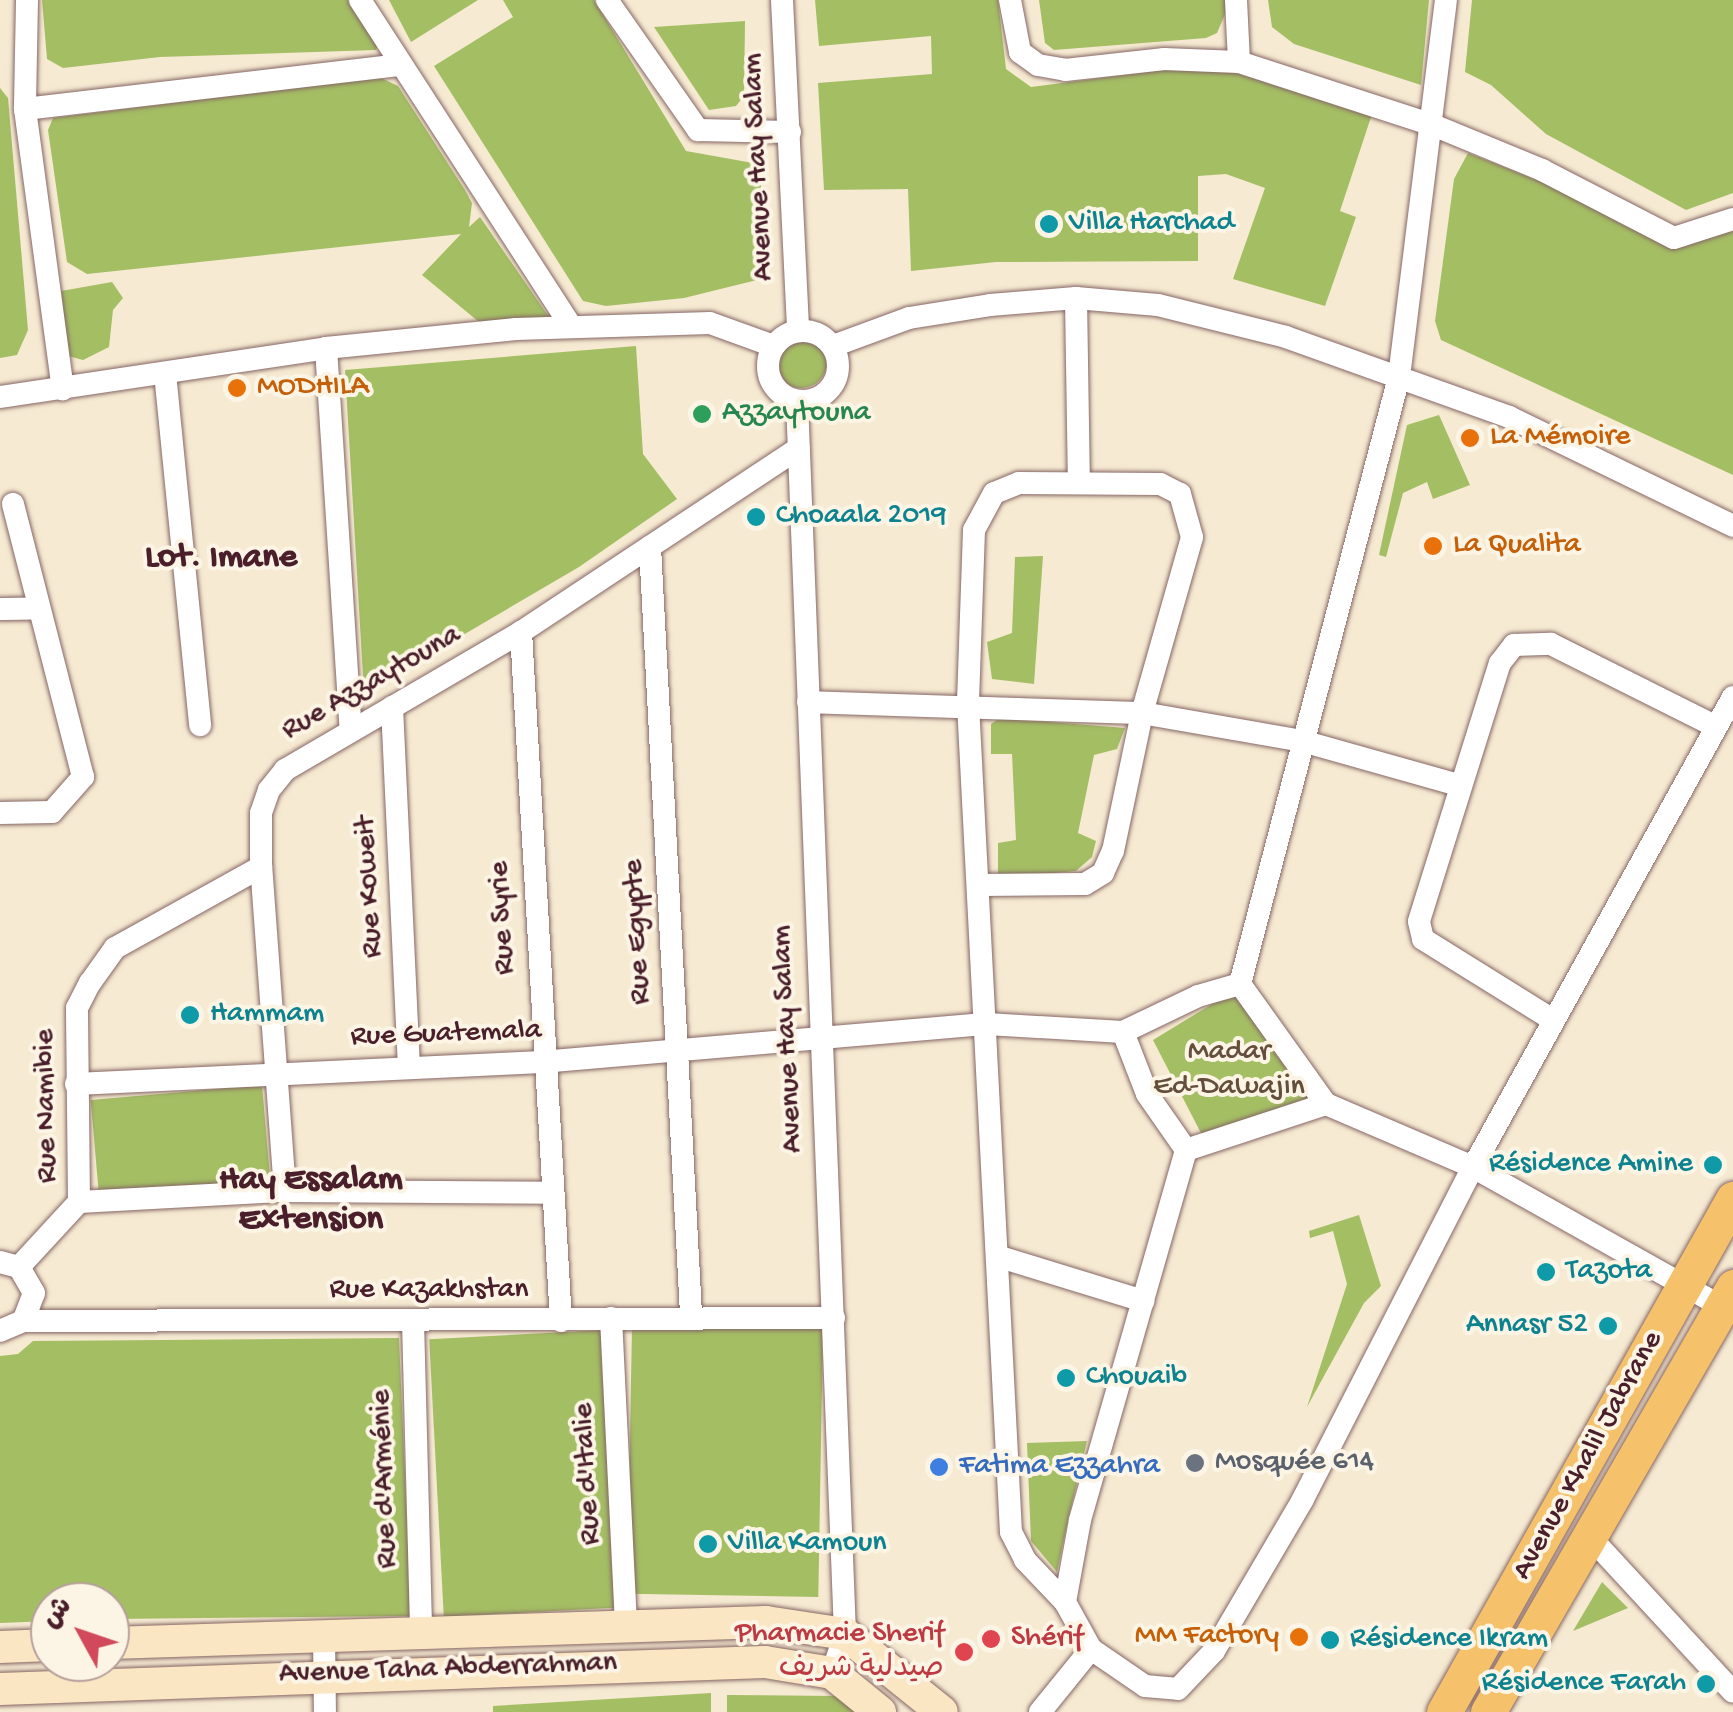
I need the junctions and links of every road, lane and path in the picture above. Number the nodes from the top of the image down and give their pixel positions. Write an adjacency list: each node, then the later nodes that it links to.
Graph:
1 (26, 0): 10 (street)
2 (360, 0): 9 (street)
3 (607, 0): 13 (street)
4 (782, 0): 13 (street, Avenue Hay Salam)
5 (1010, 0): 8 (street)
6 (1236, 0): 8 (street)
7 (1446, 0): 12 (street)
8 (1239, 62): 12 (street)
9 (400, 65): 11 (street); 16 (street)
10 (11, 78): 11 (street)
11 (25, 109): 23 (street)
12 (1433, 125): 14 (street); 22 (street)
13 (790, 132): 17 (street, Avenue Hay Salam)
14 (1733, 218)
15 (1076, 298): 19 (street); 22 (street); 27 (street)
16 (571, 326): 18 (street); 20 (street)
17 (798, 331): 18 (street); 19 (street)
18 (774, 346): 25 (street)
19 (832, 346): 25 (street)
20 (326, 348): 21 (street); 41 (street)
21 (165, 373): 23 (street); 39 (street)
22 (1400, 377): 29 (street); 42 (street)
23 (63, 390): 24 (street)
24 (0, 398)
25 (797, 401): 26 (street, Avenue Hay Salam)
26 (799, 448): 30 (street, Rue Azzaytouna); 35 (street, Avenue Hay Salam)
27 (1079, 483): 36 (street); 38 (street)
28 (14, 504): 31 (street)
29 (1733, 526)
30 (650, 547): 33 (street, Rue Azzaytouna); 52 (street, Rue Egypte)
31 (39, 608): 32 (street); 44 (street)
32 (0, 609)
33 (521, 632): 37 (street, Rue Azzaytouna); 53 (street, Rue Syrie)
34 (1733, 697): 40 (street)
35 (808, 702): 36 (street); 51 (street, Avenue Hay Salam)
36 (968, 704): 38 (street); 46 (street)
37 (392, 707): 41 (street, Rue Azzaytouna); 54 (street, Rue Koweit)
38 (1142, 713): 42 (street); 46 (street)
39 (200, 725)
40 (1715, 726): 43 (street); 48 (street)
41 (351, 730): 45 (street, Rue Azzaytouna)
42 (1302, 741): 43 (street); 47 (street)
43 (1459, 786): 48 (street)
44 (0, 813)
45 (261, 867): 55 (street, Rue Azzaytouna); 56 (street, Rue Namibie)
46 (981, 886): 49 (street)
47 (1240, 984): 50 (street); 57 (street)
48 (1553, 1020): 59 (street)
49 (987, 1024): 50 (street, Rue Guatemala); 51 (street, Rue Guatemala); 64 (street)
50 (1123, 1032): 58 (street)
51 (817, 1035): 52 (street, Rue Guatemala); 71 (street, Avenue Hay Salam)
52 (674, 1050): 53 (street, Rue Guatemala); 69 (street, Rue Egypte)
53 (541, 1062): 54 (street, Rue Guatemala); 61 (street, Rue Syrie)
54 (410, 1064): 55 (street, Rue Guatemala)
55 (274, 1074): 56 (street, Rue Guatemala); 60 (street, Rue Azzaytouna)
56 (76, 1084): 63 (street, Rue Namibie)
57 (1326, 1104): 58 (street); 59 (street)
58 (1186, 1150): 67 (street)
59 (1472, 1167): 66 (street); 85 (street)
60 (285, 1192): 61 (street); 63 (street)
61 (552, 1193): 73 (street, Rue Syrie)
62 (1733, 1199): 66 (main road, Avenue Khalil Jabrane)
63 (80, 1202): 65 (street)
64 (1000, 1257): 67 (street); 77 (street)
65 (9, 1264): 74 (street)
66 (1685, 1285): 68 (street); 94 (main road, Avenue Khalil Jabrane)
67 (1143, 1301): 77 (street)
68 (1730, 1302): 76 (main road, Avenue Khalil Jabrane)
69 (691, 1313): 70 (street, Rue Kazakhstan); 71 (street, Rue Kazakhstan)
70 (611, 1318): 73 (street, Rue Kazakhstan); 78 (street, Rue d'Italie)
71 (834, 1318): 81 (street, Avenue Hay Salam)
72 (413, 1321): 73 (street, Rue Kazakhstan); 74 (street, Rue Kazakhstan); 80 (street, Rue d'Arménie)
73 (561, 1321)
74 (24, 1322): 75 (street)
75 (0, 1331)
76 (1591, 1538): 89 (street); 95 (main road, Avenue Khalil Jabrane)
77 (1065, 1602): 85 (street)
78 (626, 1627): 80 (street, Avenue Taha Abderrahman); 81 (street, Avenue Taha Abderrahman)
79 (324, 1634): 80 (street, Avenue Taha Abderrahman); 82 (street, Avenue Taha Abderrahman); 86 (street)
80 (422, 1634)
81 (845, 1634): 87 (street, Avenue Hay Salam); 92 (street)
82 (130, 1642)
83 (30, 1646): 84 (street)
84 (0, 1647)
85 (1091, 1649): 93 (street)
86 (326, 1673): 87 (street, Avenue Taha Abderrahman); 88 (street, Avenue Taha Abderrahman); 90 (street)
87 (832, 1673): 91 (street, Avenue Taha Abderrahman)
88 (0, 1689)
89 (1733, 1692)
90 (324, 1712)
91 (880, 1712)
92 (942, 1712)
93 (1040, 1712)
94 (1444, 1712)
95 (1488, 1712)

